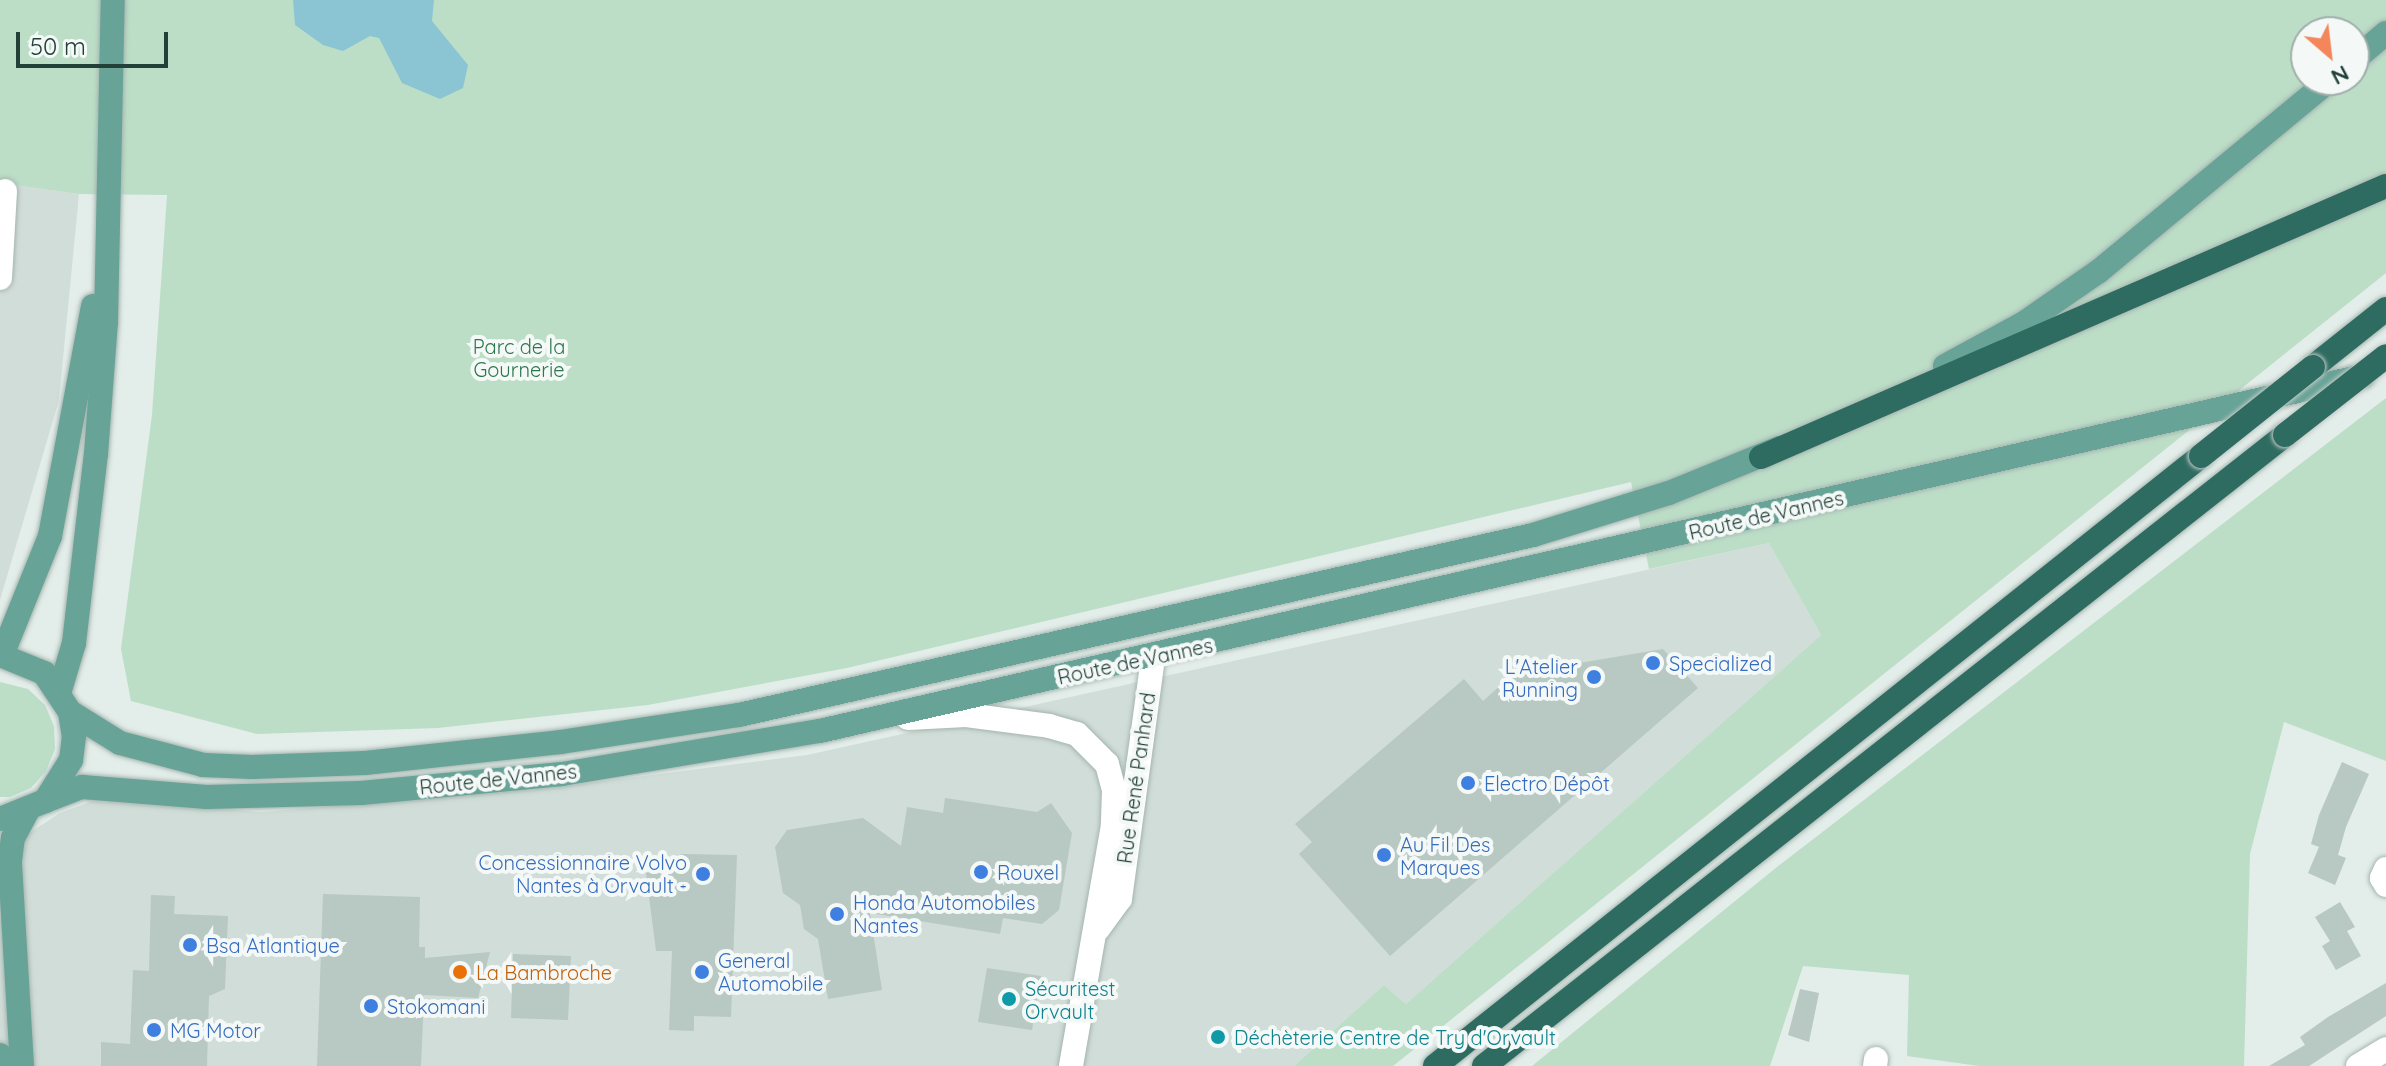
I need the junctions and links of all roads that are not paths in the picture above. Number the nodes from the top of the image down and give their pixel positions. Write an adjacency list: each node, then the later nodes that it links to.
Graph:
1 (113, 0): 7 (main road)
2 (2386, 33): 3 (main road)
3 (2370, 46)
4 (2311, 96): 12 (main road, Route de Vannes)
5 (2386, 186): 12 (highway)
6 (5, 191): 8 (street)
7 (104, 238): 13 (main road); 15 (main road)
8 (0, 278)
9 (2386, 309): 27 (highway, bridge)
10 (2386, 356): 28 (highway, bridge)
11 (2386, 371): 14 (main road, Route de Vannes)
12 (1761, 457): 15 (main road, Route de Vannes)
13 (1, 655): 15 (main road, Route de Vannes)
14 (1153, 657): 16 (main road, Route de Vannes); 21 (street, Rue René Panhard)
15 (65, 701): 17 (main road)
16 (873, 719): 17 (main road, Route de Vannes); 21 (street, Rue René Panhard)
17 (36, 806): 18 (main road, Route de Vannes); 25 (main road)
18 (0, 819)
19 (2386, 869): 20 (street)
20 (2386, 885)
21 (1117, 899): 26 (street, Rue René Panhard)
22 (2386, 1049): 29 (street)
23 (0, 1055): 24 (main road)
24 (1, 1066)
25 (22, 1066)
26 (1071, 1066)
27 (1435, 1066)
28 (1484, 1066)
29 (2358, 1066)

